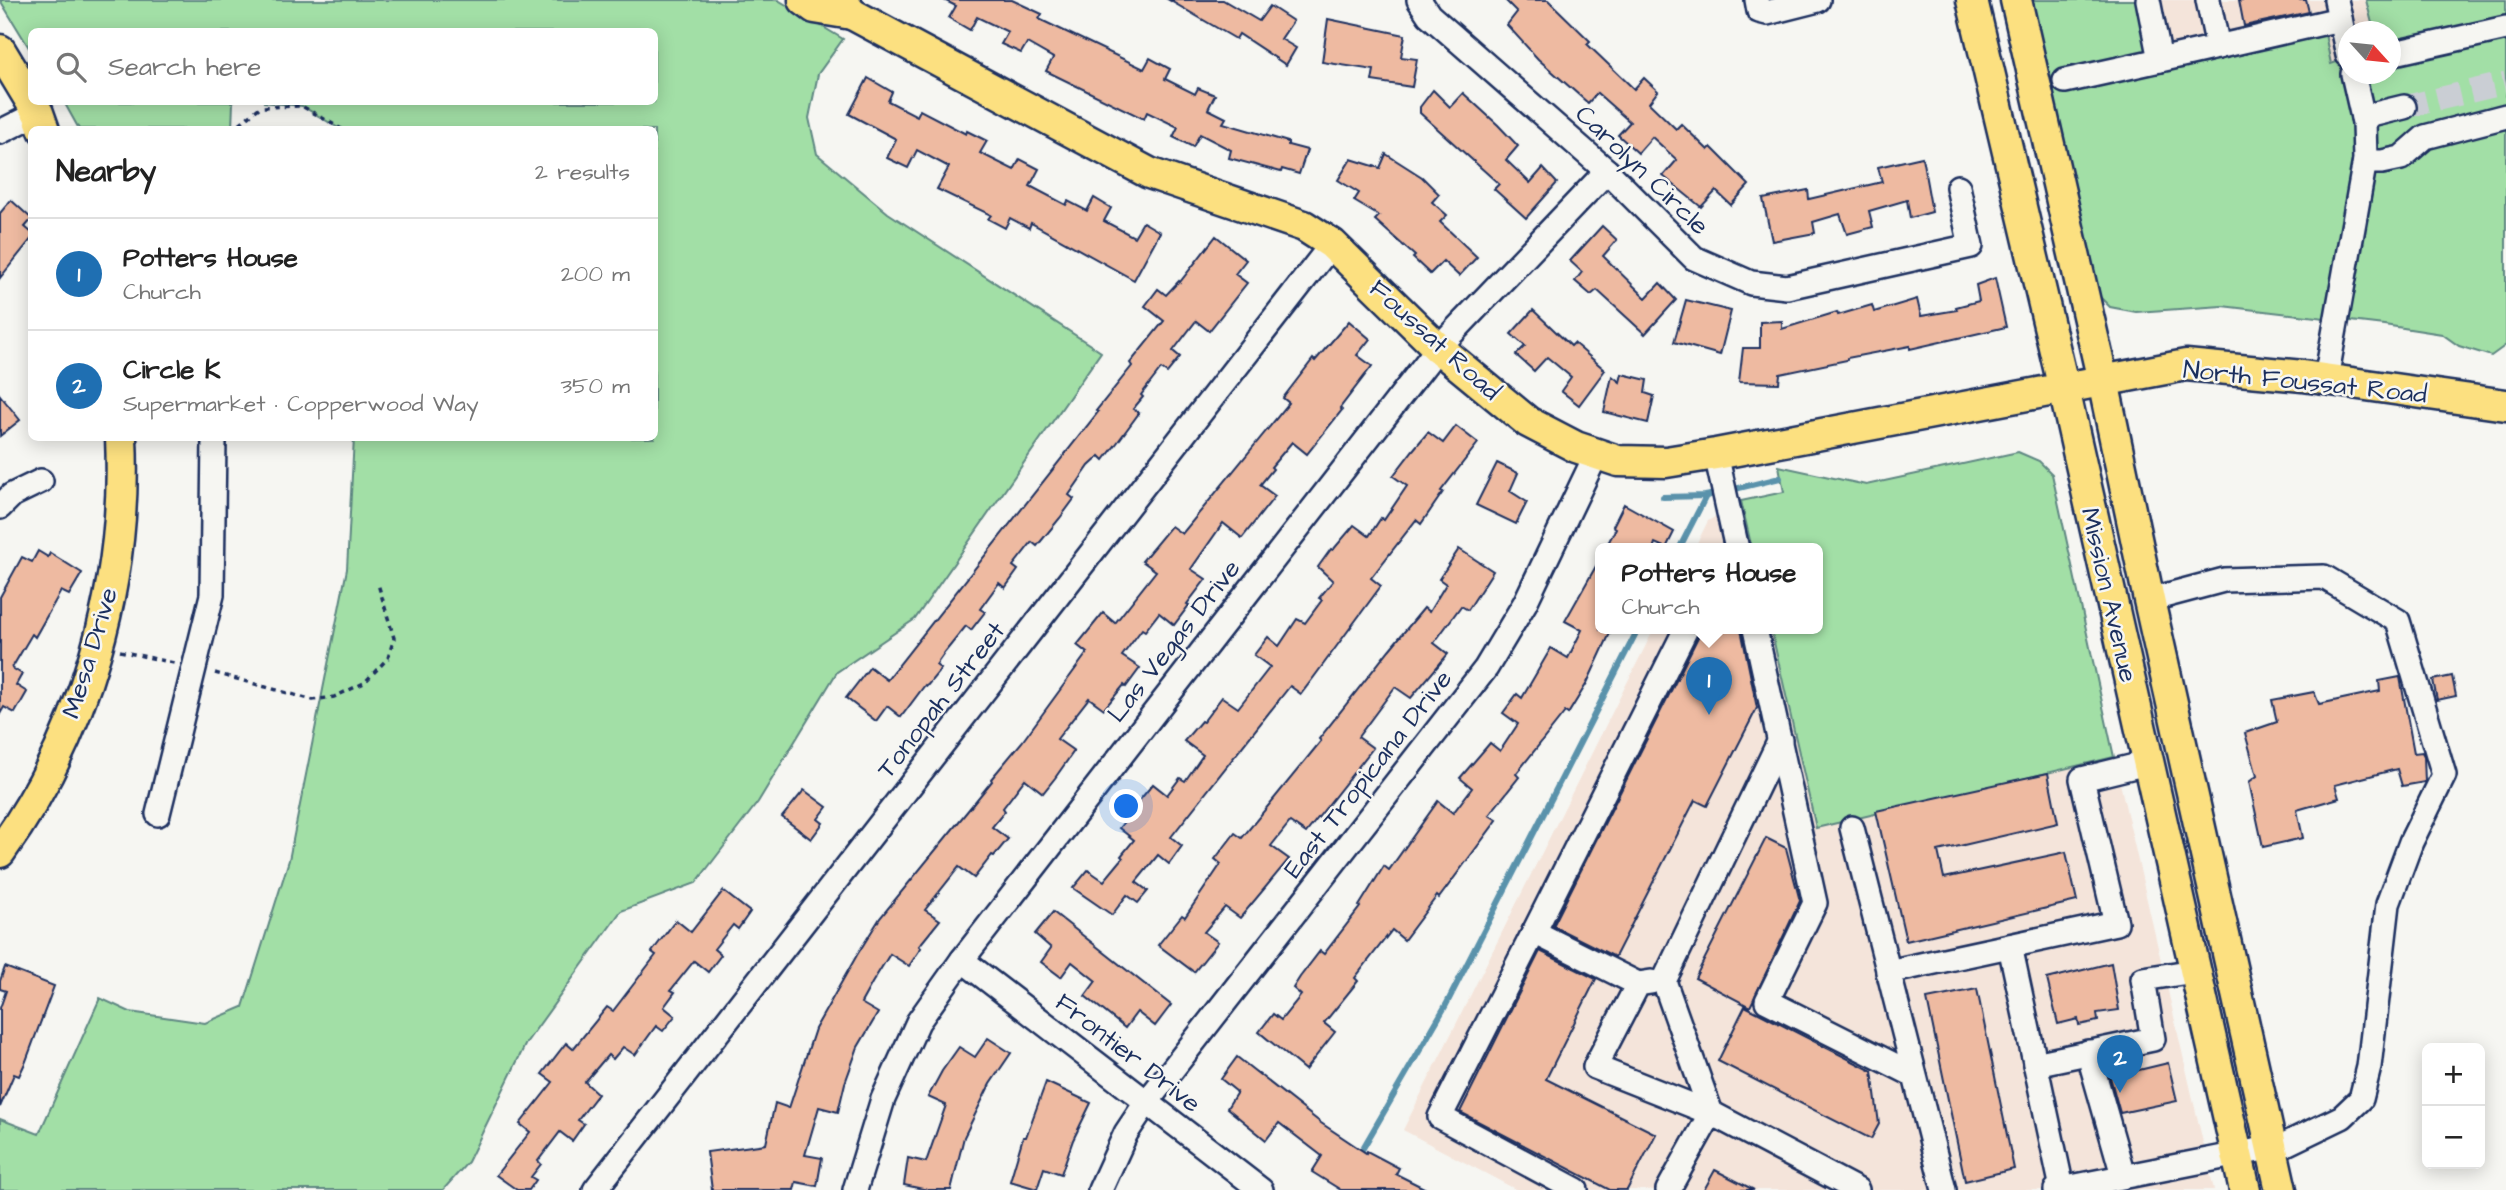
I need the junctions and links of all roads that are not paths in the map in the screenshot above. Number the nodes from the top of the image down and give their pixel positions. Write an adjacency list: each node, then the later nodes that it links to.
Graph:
1 (804, 0): 9 (main road, Foussat Road)
2 (1419, 0): 26 (street, Carolyn Circle)
3 (1756, 0): 4 (street)
4 (1818, 0)
5 (1972, 0): 32 (main road, Mission Avenue)
6 (2017, 0): 31 (main road, Mission Avenue)
7 (2148, 0): 15 (street)
8 (2208, 0): 12 (street)
9 (846, 7): 28 (main road, Foussat Road)
10 (2338, 9): 12 (street)
11 (2506, 28): 14 (street)
12 (2218, 47): 15 (street)
13 (0, 50): 18 (main road)
14 (2401, 52)
15 (2160, 60): 16 (street)
16 (2065, 80)
17 (2355, 84): 22 (street)
18 (28, 98)
19 (32, 105): 23 (main road)
20 (2404, 107): 22 (street)
21 (2506, 116): 25 (street)
22 (2363, 117): 25 (street)
23 (41, 121): 24 (street)
24 (0, 132)
25 (2365, 162): 30 (street)
26 (1607, 171): 27 (street, Carolyn Circle); 29 (street, Las Vegas Drive)
27 (1958, 187)
28 (1332, 244): 29 (main road, Foussat Road); 66 (street, Tonopah Street)
29 (1438, 348): 36 (main road, Foussat Road); 51 (street, Las Vegas Drive)
30 (2326, 379): 31 (main road, North Foussat Road); 33 (main road, North Foussat Road)
31 (2103, 381): 32 (main road, North Foussat Road); 41 (main road, Mission Avenue)
32 (2064, 389): 37 (main road, Foussat Road); 45 (main road, Mission Avenue)
33 (2506, 405)
34 (121, 441): 48 (main road, Mesa Drive)
35 (214, 441): 46 (street)
36 (1596, 454): 37 (main road, Foussat Road); 59 (street, East Tropicana Drive)
37 (1722, 479): 40 (street)
38 (41, 481): 39 (street)
39 (0, 507)
40 (1733, 543)
41 (2149, 600): 61 (main road, Mission Avenue); 61 (street)
42 (1683, 634): 49 (street)
43 (1756, 634): 44 (street)
44 (1780, 740): 54 (street); 58 (street)
45 (2147, 763): 50 (street); 52 (main road, Mission Avenue)
46 (158, 814)
47 (1852, 828): 53 (street)
48 (0, 852)
49 (1534, 932): 55 (street); 70 (street)
50 (2010, 946): 53 (street); 57 (street)
51 (962, 960): 59 (street, Frontier Drive); 67 (street, Las Vegas Drive)
52 (2195, 971): 56 (street); 62 (main road, Mission Avenue)
53 (1888, 972): 58 (street)
54 (1664, 981): 55 (street); 60 (street)
55 (1638, 984): 60 (street)
56 (2088, 1052): 57 (street); 63 (street)
57 (2035, 1064): 65 (street)
58 (1914, 1075): 73 (street)
59 (1146, 1103): 68 (street, East Tropicana Drive); 69 (street, Frontier Drive)
60 (1711, 1113): 71 (street); 72 (street)
61 (2271, 1148): 62 (street); 75 (main road, Mission Avenue)
62 (2237, 1156): 63 (street); 74 (main road, Mission Avenue)
63 (2123, 1175): 64 (street)
64 (2089, 1186): 65 (street)
65 (2059, 1189)
66 (595, 1190)
67 (855, 1190)
68 (1100, 1190)
69 (1261, 1190)
70 (1576, 1190)
71 (1668, 1190)
72 (1857, 1190)
73 (1944, 1190)
74 (2245, 1190)
75 (2281, 1190)

